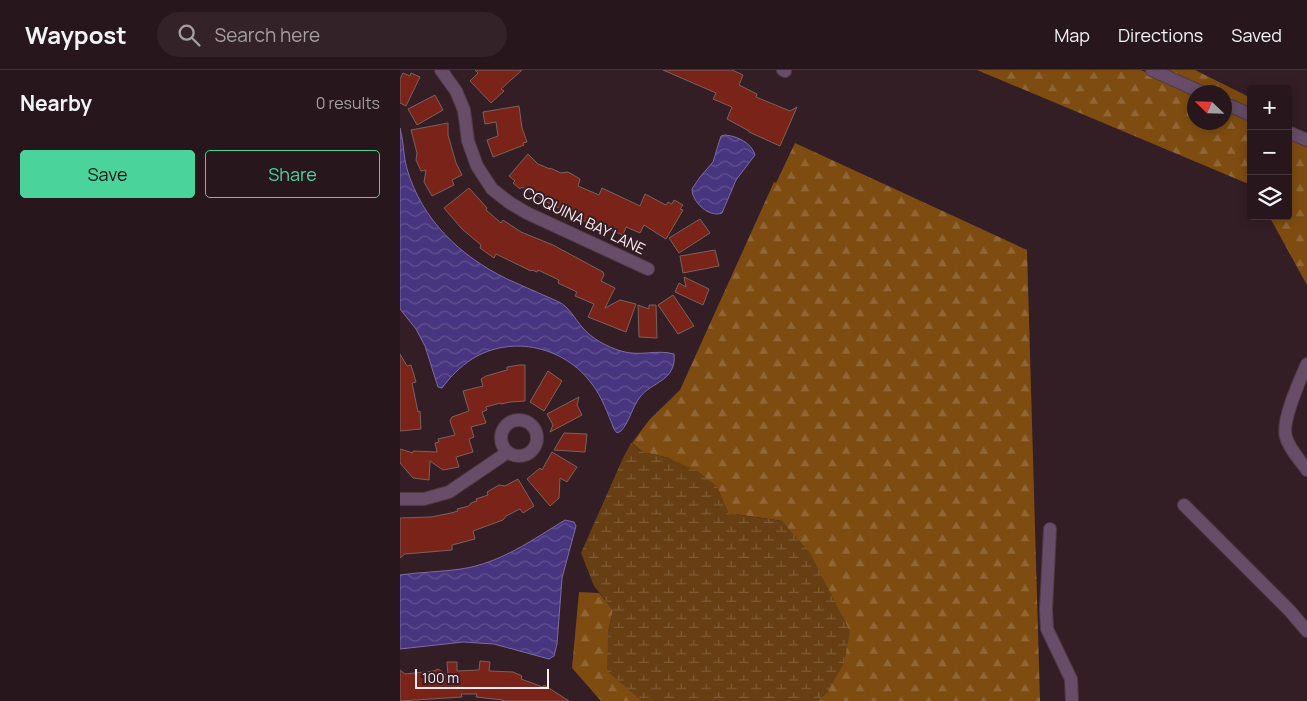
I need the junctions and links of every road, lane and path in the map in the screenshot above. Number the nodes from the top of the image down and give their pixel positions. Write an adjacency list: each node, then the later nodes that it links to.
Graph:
1 (1152, 70): 3 (street)
2 (445, 71): 8 (street, COQUINA BAY LANE)
3 (1187, 86)
4 (1232, 107): 5 (street)
5 (1247, 113)
6 (1292, 134): 7 (street)
7 (1307, 140)
8 (648, 269)
9 (1307, 364): 11 (street)
10 (508, 452): 12 (street)
11 (1307, 470)
12 (400, 499)
13 (1184, 505): 15 (street)
14 (1050, 529): 16 (street)
15 (1307, 631)
16 (1072, 701)

